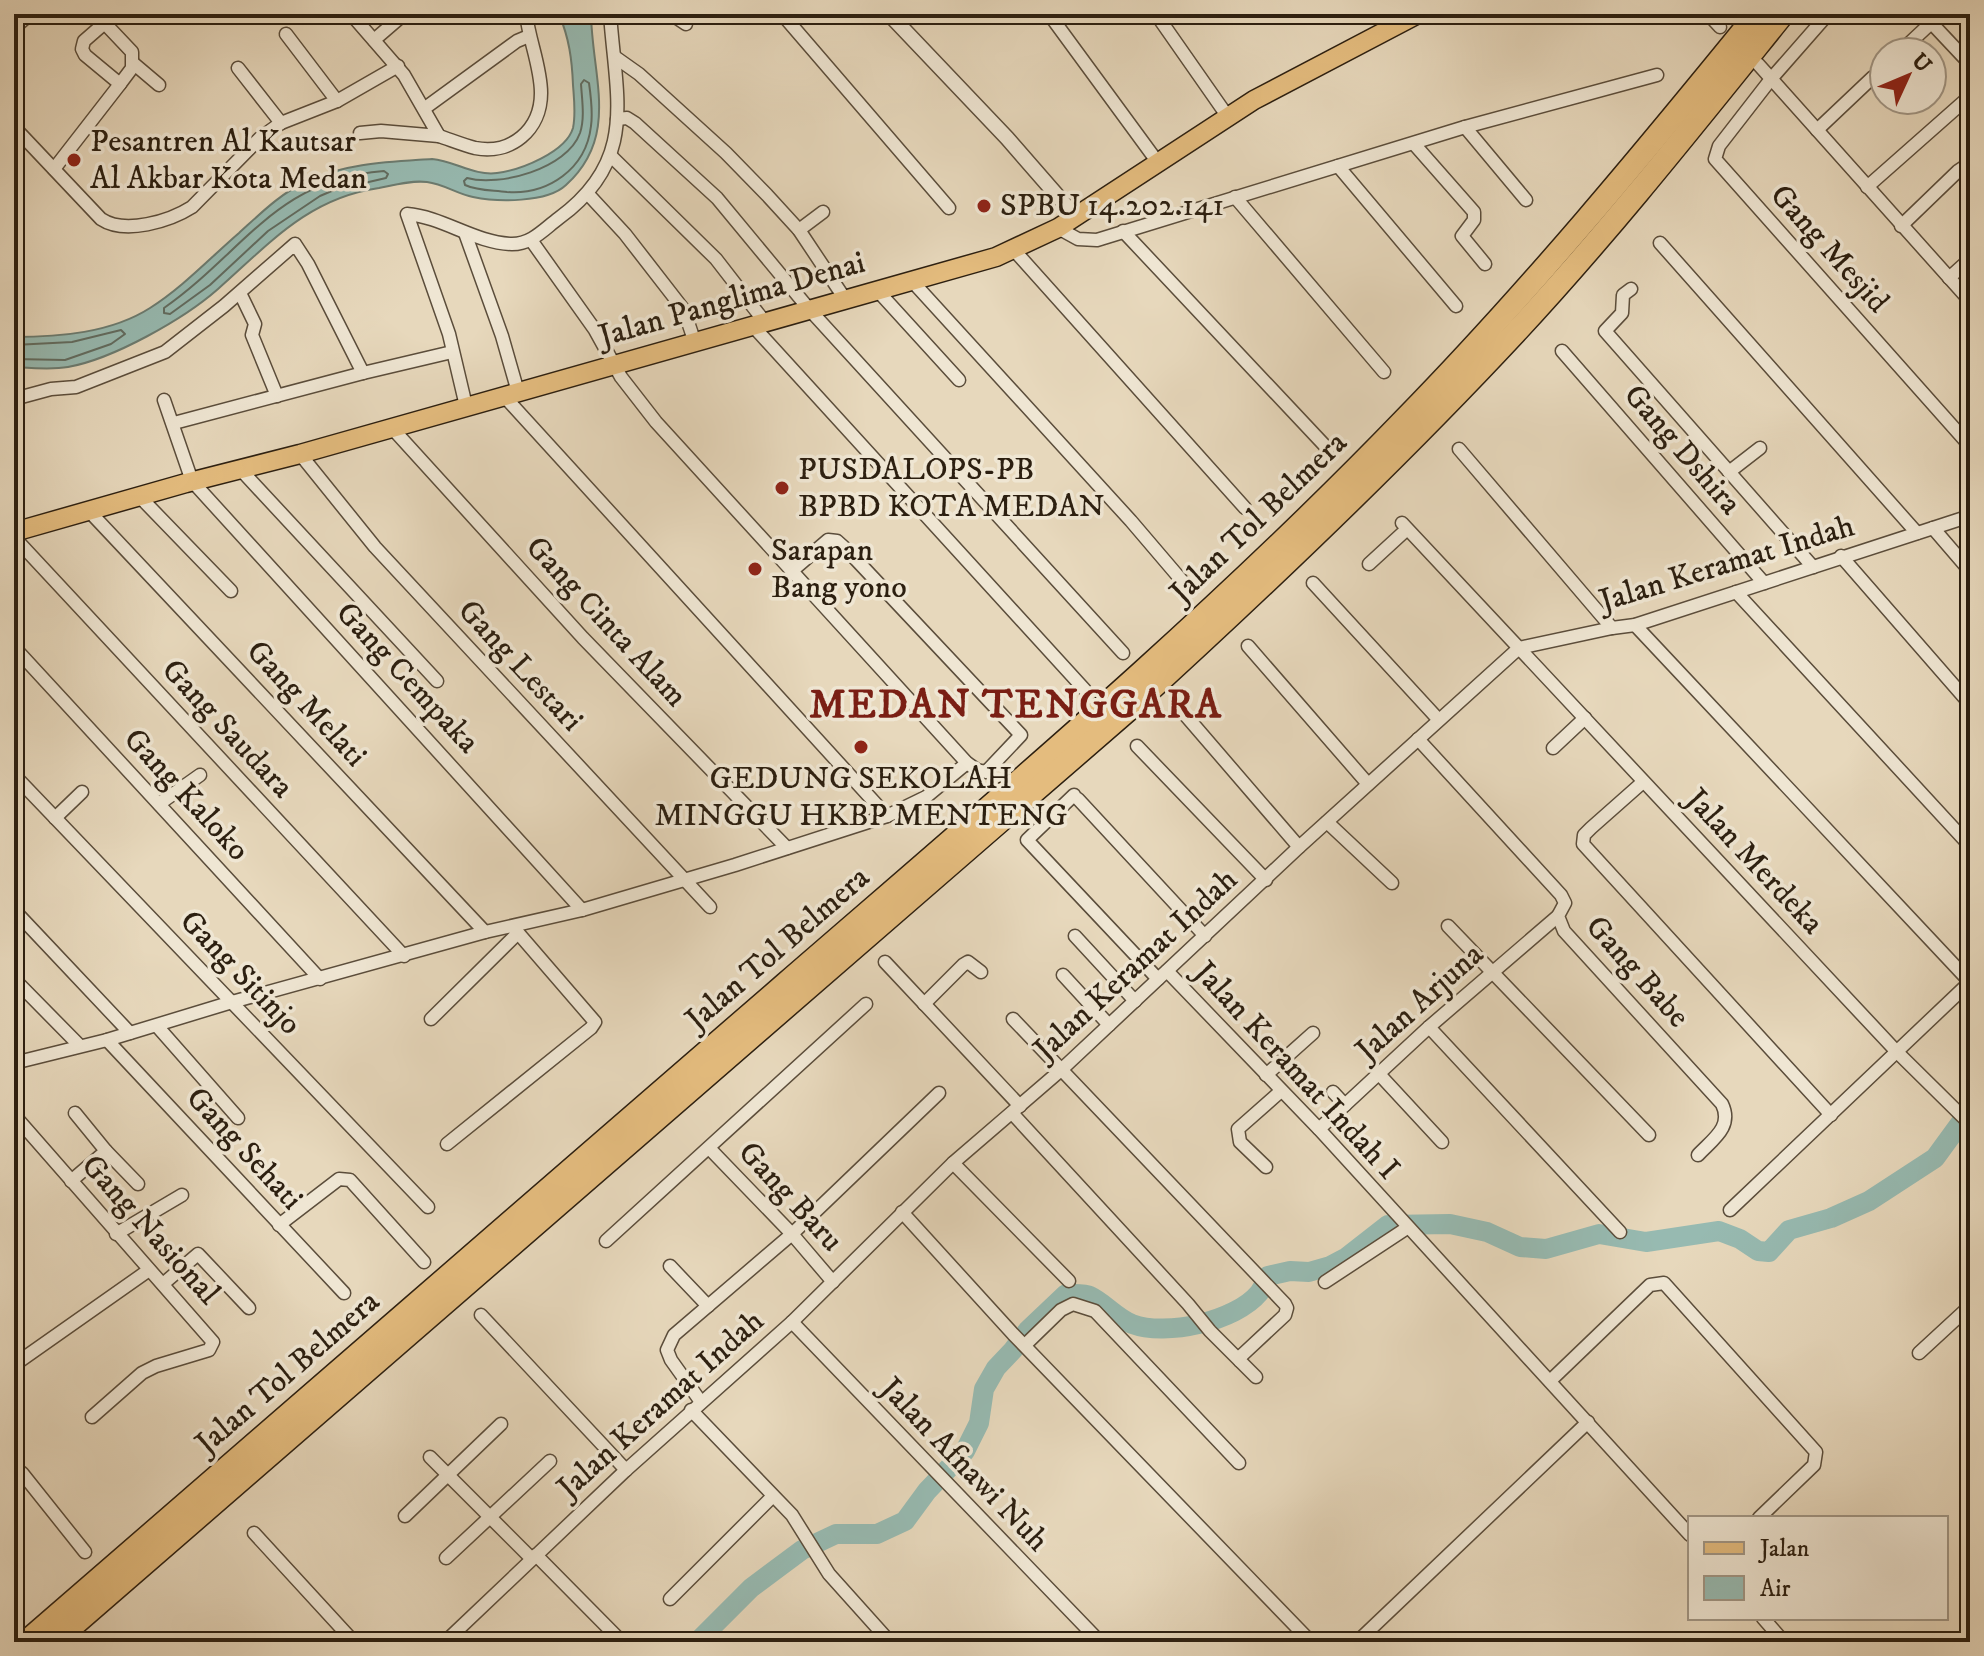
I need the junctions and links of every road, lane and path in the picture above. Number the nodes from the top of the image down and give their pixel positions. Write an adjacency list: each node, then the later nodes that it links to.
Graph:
1 (30, 14): 21 (street)
2 (115, 14): 18 (street)
3 (351, 14): 25 (street)
4 (526, 14): 23 (street)
5 (610, 14): 26 (street)
6 (671, 14): 19 (street)
7 (782, 14): 58 (street)
8 (889, 14): 60 (street)
9 (1049, 14): 51 (street)
10 (1156, 14): 40 (street)
11 (1418, 14): 40 (main road, Jalan Panglima Denai)
12 (1708, 14): 20 (street)
13 (1757, 14): 258 (highway, Jalan Tol Belmera)
14 (1783, 14): 259 (highway, Jalan Tol Belmera)
15 (1828, 14): 33 (street, Gang Mesjid)
16 (403, 15): 25 (street)
17 (1927, 17): 24 (street); 29 (street)
18 (100, 18): 27 (street); 35 (street)
19 (686, 24)
20 (1720, 27)
21 (14, 28)
22 (286, 34): 38 (street)
23 (529, 36): 39 (street); 47 (street)
24 (1912, 36)
25 (374, 40): 30 (street)
26 (615, 57): 41 (street); 63 (street)
27 (133, 63): 35 (street); 36 (street)
28 (1758, 64): 33 (street)
29 (1970, 64)
30 (398, 66): 38 (street); 39 (street)
31 (238, 68): 42 (street)
32 (1657, 75): 44 (street)
33 (1771, 79): 45 (street); 95 (street, Gang Mesjid)
34 (1868, 82): 45 (street)
35 (120, 84): 53 (street)
36 (159, 85)
37 (1970, 96): 54 (street)
38 (337, 101): 42 (street)
39 (425, 108): 47 (street)
40 (1228, 117): 51 (main road, Jalan Panglima Denai)
41 (617, 119): 49 (street); 79 (street)
42 (281, 123): 53 (street)
43 (14, 127): 53 (street)
44 (1465, 127): 48 (street); 57 (street)
45 (1817, 130): 54 (street)
46 (360, 133): 47 (street)
47 (439, 136)
48 (1415, 145): 52 (street); 70 (street)
49 (612, 157): 55 (street); 80 (street)
50 (1970, 163): 61 (street)
51 (1159, 164): 60 (main road, Jalan Panglima Denai)
52 (1338, 166): 56 (street); 78 (street)
53 (54, 169)
54 (1867, 187): 61 (street)
55 (588, 194): 66 (street); 81 (street)
56 (1235, 197): 64 (street); 85 (street)
57 (1526, 200)
58 (949, 208)
59 (823, 212): 63 (street)
60 (1075, 216): 62 (main road, Jalan Panglima Denai)
61 (1901, 226): 71 (street)
62 (1058, 228): 64 (street); 68 (main road, Jalan Panglima Denai)
63 (799, 230): 76 (street)
64 (1123, 231): 97 (street)
65 (465, 233): 66 (street); 83 (street); 88 (street)
66 (531, 240): 84 (street)
67 (1660, 243): 108 (street)
68 (1014, 250): 72 (main road, Jalan Panglima Denai); 104 (street)
69 (1970, 259): 71 (street)
70 (1485, 264)
71 (1949, 278): 77 (street)
72 (912, 281): 74 (main road, Jalan Panglima Denai); 117 (street)
73 (1631, 289): 101 (street)
74 (877, 290): 76 (main road, Jalan Panglima Denai); 87 (street)
75 (240, 293): 86 (street); 89 (street); 90 (street)
76 (845, 299): 79 (main road, Jalan Panglima Denai)
77 (1970, 301)
78 (1456, 306)
79 (809, 309): 80 (main road, Jalan Panglima Denai); 125 (street)
80 (758, 323): 81 (main road, Jalan Panglima Denai); 127 (street)
81 (694, 340): 84 (main road, Jalan Panglima Denai)
82 (1562, 351): 116 (street, Gang Dshira)
83 (452, 352): 86 (street); 92 (street)
84 (613, 363): 88 (main road, Jalan Panglima Denai); 113 (street)
85 (1384, 372)
86 (363, 373): 89 (street)
87 (959, 380)
88 (511, 394): 92 (main road, Jalan Panglima Denai); 142 (street)
89 (277, 396): 93 (street)
90 (14, 399)
91 (164, 400): 93 (street)
92 (466, 406): 94 (main road, Jalan Panglima Denai)
93 (174, 423): 102 (street)
94 (392, 428): 99 (main road, Jalan Panglima Denai); 147 (street, Gang Cinta Alam)
95 (1970, 446)
96 (1760, 448): 101 (street)
97 (1328, 449)
98 (1459, 449): 121 (street)
99 (300, 454): 100 (main road, Jalan Panglima Denai); 148 (street, Gang Lestari)
100 (241, 470): 102 (main road, Jalan Panglima Denai); 126 (street)
101 (1729, 472): 112 (street)
102 (192, 481): 103 (main road, Jalan Panglima Denai); 153 (street, Gang Cempaka)
103 (139, 496): 105 (main road, Jalan Panglima Denai); 118 (street)
104 (1245, 508)
105 (89, 511): 109 (main road, Jalan Panglima Denai); 157 (street, Gang Melati)
106 (1970, 516): 107 (street, Jalan Keramat Indah)
107 (1933, 528): 108 (street, Jalan Keramat Indah); 114 (street)
108 (1917, 533): 110 (street, Jalan Keramat Indah)
109 (14, 534): 160 (street, Gang Saudara)
110 (1841, 556): 112 (street, Jalan Keramat Indah); 128 (street)
111 (1369, 564): 124 (street, Jalan Merdeka)
112 (1813, 567): 116 (street, Jalan Keramat Indah)
113 (793, 570): 135 (street); 135 (street)
114 (1970, 571)
115 (1313, 583): 131 (street)
116 (1764, 583): 119 (street, Jalan Keramat Indah)
117 (1189, 589)
118 (231, 591)
119 (1736, 592): 120 (street, Jalan Keramat Indah); 145 (street)
120 (1635, 625): 121 (street, Jalan Keramat Indah); 168 (street)
121 (1612, 628): 124 (street, Jalan Keramat Indah)
122 (1248, 646): 139 (street)
123 (14, 647): 141 (street, Gang Kaloko)
124 (1519, 648): 130 (street, Jalan Merdeka); 131 (street, Jalan Keramat Indah)
125 (1123, 653)
126 (437, 681)
127 (1085, 690)
128 (1970, 704)
129 (1181, 710): 146 (street)
130 (1585, 718): 134 (street); 138 (street, Jalan Merdeka)
131 (1438, 719): 132 (street, Jalan Keramat Indah)
132 (1418, 739): 139 (street, Jalan Keramat Indah); 154 (street, Gang Babe)
133 (1137, 746): 149 (street)
134 (1553, 748)
135 (967, 763): 142 (street)
136 (14, 775): 143 (street, Gang Sitinjo)
137 (200, 775): 141 (street)
138 (1643, 782): 182 (street, Jalan Merdeka); 194 (street)
139 (1368, 784): 144 (street, Jalan Keramat Indah)
140 (82, 792): 143 (street)
141 (159, 804): 167 (street, Gang Kaloko)
142 (887, 816): 147 (street)
143 (55, 818): 170 (street, Gang Sitinjo)
144 (1327, 822): 146 (street, Jalan Keramat Indah); 150 (street)
145 (1970, 846)
146 (1299, 847): 149 (street, Jalan Keramat Indah)
147 (787, 848): 148 (street)
148 (684, 878): 151 (street, Gang Lestari); 153 (street)
149 (1266, 880): 159 (street, Jalan Keramat Indah)
150 (1392, 883)
151 (710, 907)
152 (14, 910): 178 (street)
153 (582, 910): 156 (street)
154 (1558, 916): 162 (street, Jalan Arjuna); 203 (street, Gang Babe)
155 (1448, 926): 162 (street)
156 (515, 930): 157 (street); 173 (street); 200 (street)
157 (485, 932): 160 (street)
158 (1075, 936): 169 (street)
159 (1205, 936): 165 (street, Jalan Keramat Indah); 165 (street, Jalan Keramat Indah I)
160 (404, 956): 167 (street)
161 (885, 962): 172 (street)
162 (1494, 971): 177 (street, Jalan Arjuna); 198 (street)
163 (981, 972): 172 (street)
164 (1063, 975): 175 (street)
165 (1163, 975): 169 (street, Jalan Keramat Indah); 186 (street, Jalan Keramat Indah I)
166 (14, 979): 181 (street)
167 (320, 979): 170 (street)
168 (1970, 982): 182 (street)
169 (1135, 1001): 175 (street, Jalan Keramat Indah)
170 (232, 1002): 176 (street); 209 (street, Gang Sitinjo)
171 (866, 1004): 201 (street)
172 (924, 1004): 191 (street)
173 (431, 1019)
174 (1013, 1019): 184 (street)
175 (1109, 1025): 184 (street, Jalan Keramat Indah)
176 (157, 1026): 178 (street); 195 (street)
177 (1429, 1027): 185 (street, Jalan Arjuna); 214 (street)
178 (130, 1033): 180 (street)
179 (1313, 1033): 186 (street)
180 (107, 1040): 181 (street); 212 (street, Gang Sehati)
181 (79, 1045): 183 (street)
182 (1896, 1051): 194 (street); 196 (street, Jalan Merdeka)
183 (14, 1063)
184 (1061, 1070): 191 (street, Jalan Keramat Indah); 233 (street)
185 (1379, 1074): 190 (street, Jalan Arjuna); 199 (street)
186 (1266, 1075): 187 (street, Jalan Keramat Indah I)
187 (1281, 1091): 197 (street, Jalan Keramat Indah I); 205 (street)
188 (1333, 1092): 190 (street)
189 (939, 1093): 216 (street)
190 (1345, 1105): 197 (street, Jalan Arjuna)
191 (1016, 1109): 204 (street, Jalan Keramat Indah); 233 (street)
192 (75, 1113): 202 (street)
193 (14, 1115): 206 (street, Gang Nasional)
194 (1831, 1115): 210 (street)
195 (238, 1118)
196 (1970, 1124)
197 (1319, 1129): 213 (street, Jalan Keramat Indah I)
198 (1649, 1135)
199 (1442, 1142)
200 (447, 1144)
201 (709, 1148): 216 (street, Gang Baru); 217 (street)
202 (106, 1151): 206 (street); 207 (street)
203 (1698, 1155)
204 (953, 1163): 211 (street, Jalan Keramat Indah); 221 (street)
205 (1266, 1167)
206 (71, 1181): 215 (street, Gang Nasional)
207 (138, 1184)
208 (182, 1195): 215 (street)
209 (428, 1207)
210 (1730, 1210)
211 (902, 1212): 222 (street, Jalan Keramat Indah); 231 (street)
212 (279, 1225): 218 (street); 225 (street, Gang Sehati)
213 (1406, 1227): 223 (street); 236 (street, Jalan Keramat Indah I)
214 (1620, 1232)
215 (116, 1234): 220 (street, Gang Nasional)
216 (792, 1234): 222 (street, Gang Baru); 226 (street)
217 (606, 1241)
218 (424, 1262)
219 (670, 1266): 226 (street)
220 (149, 1270): 224 (street, Gang Nasional); 234 (street)
221 (1069, 1281)
222 (833, 1282): 230 (street, Jalan Keramat Indah)
223 (1325, 1282)
224 (163, 1284): 228 (street); 238 (street, Gang Nasional)
225 (344, 1293)
226 (708, 1306): 237 (street)
227 (1970, 1306): 232 (street)
228 (249, 1308)
229 (481, 1315): 244 (street)
230 (792, 1322): 237 (street, Jalan Keramat Indah); 264 (street, Jalan Afnawi Nuh)
231 (1023, 1344): 243 (street); 265 (street)
232 (1919, 1353)
233 (1240, 1361): 235 (street)
234 (14, 1365)
235 (1256, 1377)
236 (1550, 1381): 239 (street, Jalan Keramat Indah I); 250 (street)
237 (696, 1406): 244 (street, Jalan Keramat Indah); 247 (street)
238 (92, 1417)
239 (1588, 1422): 252 (street, Jalan Keramat Indah I); 266 (street)
240 (501, 1424): 246 (street)
241 (430, 1457): 246 (street)
242 (550, 1461): 249 (street)
243 (1239, 1463)
244 (626, 1470): 254 (street, Jalan Keramat Indah)
245 (17, 1472): 253 (street)
246 (449, 1475): 248 (street); 249 (street)
247 (773, 1496): 256 (street); 263 (street)
248 (405, 1516)
249 (489, 1516): 254 (street); 255 (street)
250 (1761, 1516)
251 (254, 1533): 260 (street)
252 (1688, 1533)
253 (85, 1552)
254 (534, 1557): 261 (street, Jalan Keramat Indah); 262 (street)
255 (446, 1558)
256 (670, 1599)
257 (1765, 1620): 267 (street)
258 (26, 1642)
259 (54, 1642)
260 (354, 1642)
261 (445, 1642)
262 (622, 1642)
263 (890, 1642)
264 (1100, 1642)
265 (1311, 1642)
266 (1357, 1642)
267 (1784, 1642)

